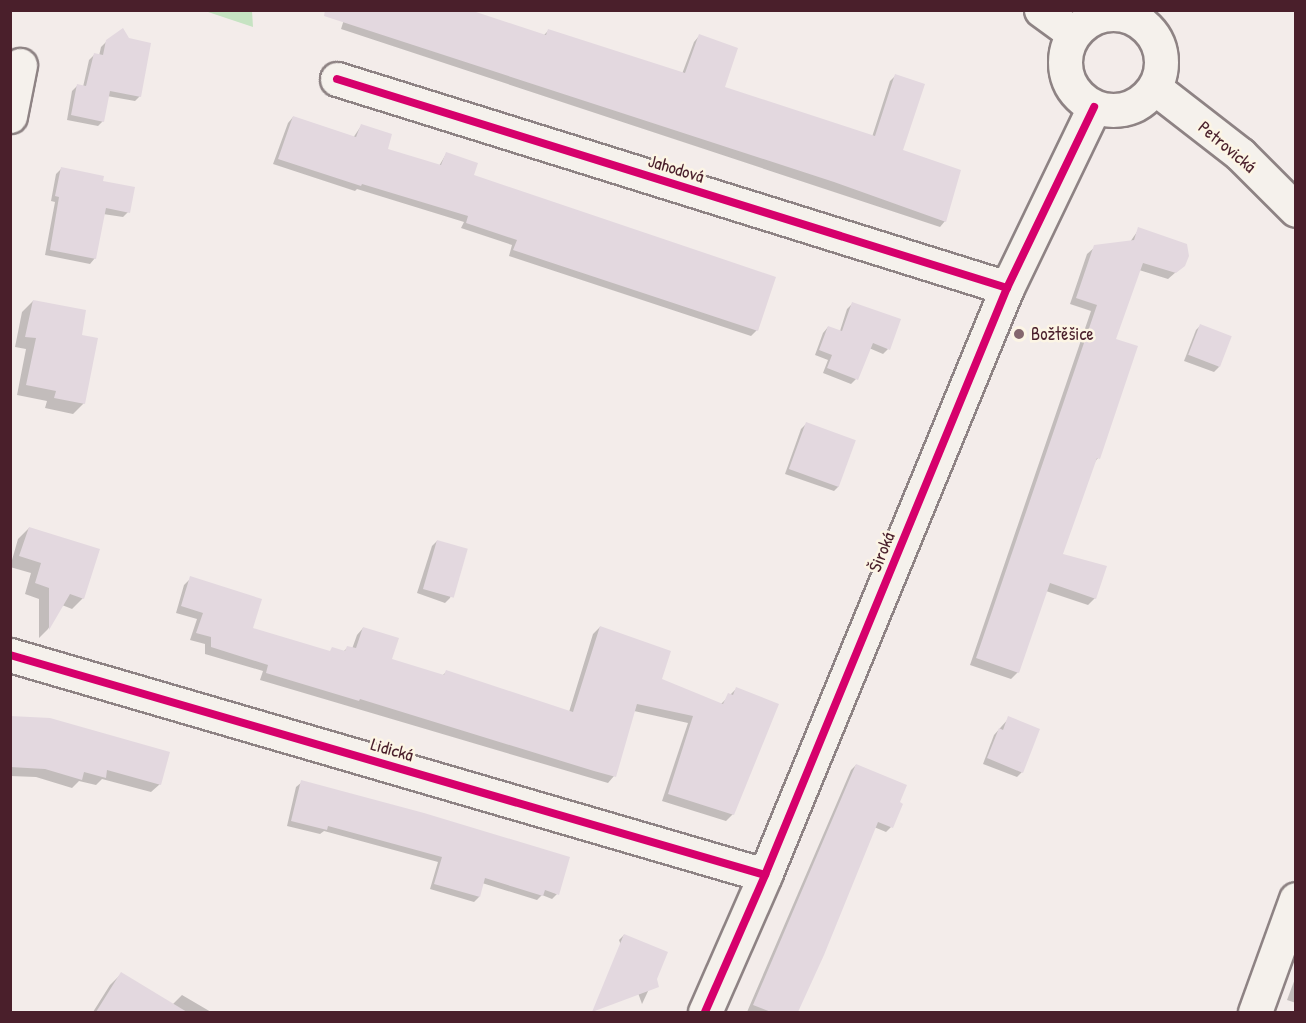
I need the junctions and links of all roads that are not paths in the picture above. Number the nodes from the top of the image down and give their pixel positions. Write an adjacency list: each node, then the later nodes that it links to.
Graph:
1 (1041, 10): 3 (street)
2 (1125, 12): 3 (street); 6 (street)
3 (1073, 33): 7 (street)
4 (20, 65): 8 (street)
5 (337, 79): 10 (street, Jahodová)
6 (1155, 88): 7 (street); 9 (street, Petrovická)
7 (1094, 107): 10 (street, Široká)
8 (10, 116)
9 (1296, 210)
10 (1007, 288): 12 (street, Široká)
11 (10, 655): 12 (street, Lidická)
12 (765, 875): 14 (street, Široká)
13 (1296, 899): 15 (street)
14 (705, 1012)
15 (1255, 1012)

